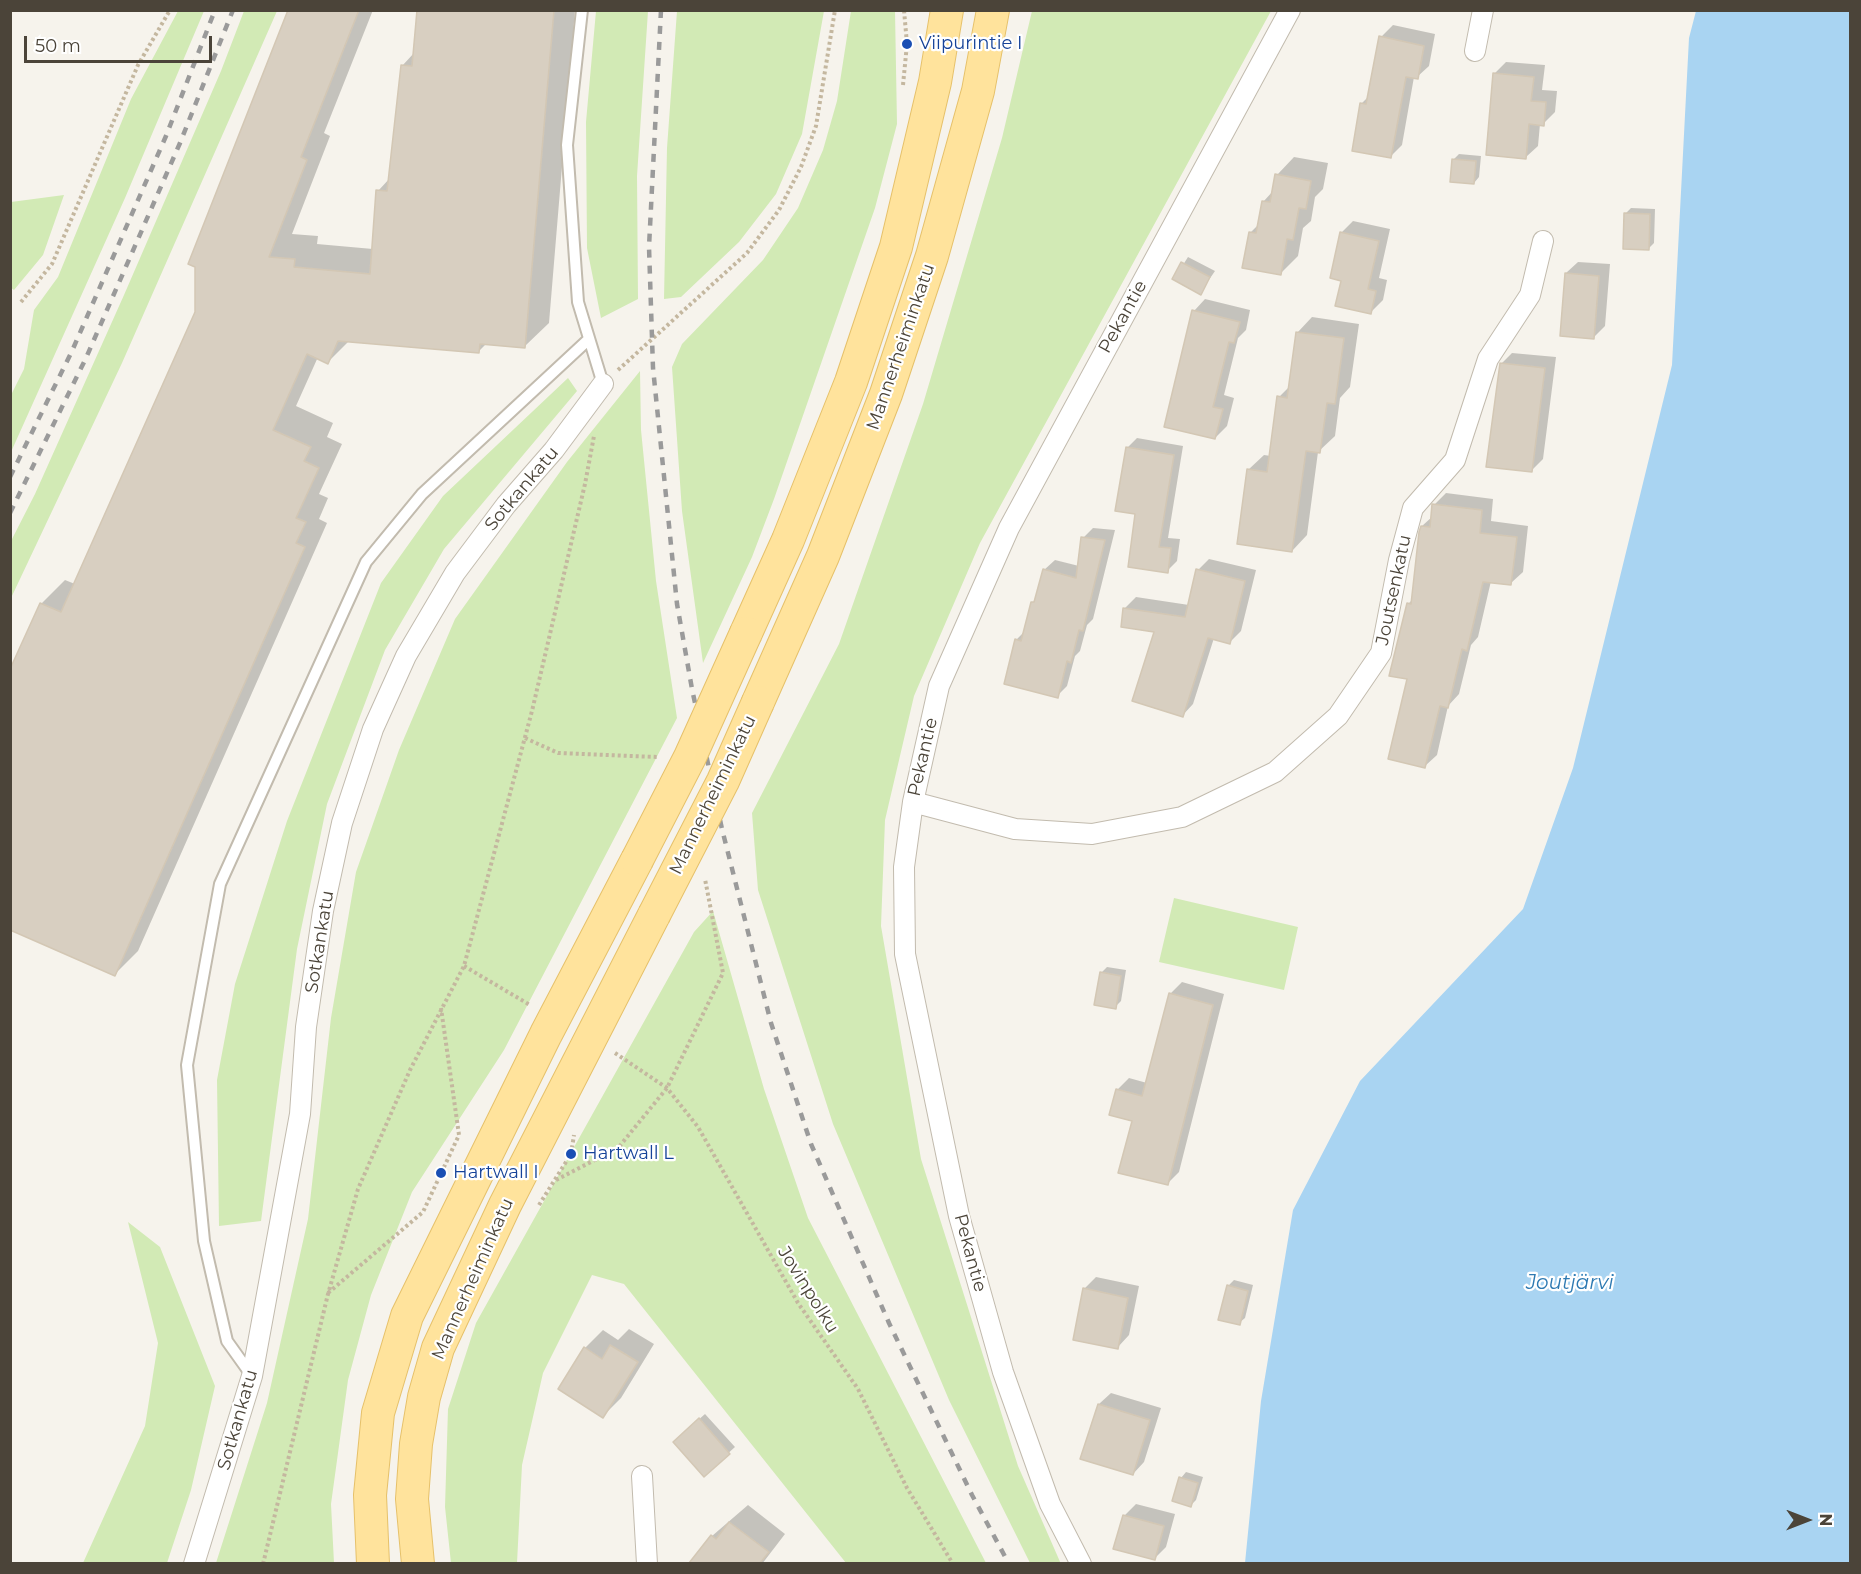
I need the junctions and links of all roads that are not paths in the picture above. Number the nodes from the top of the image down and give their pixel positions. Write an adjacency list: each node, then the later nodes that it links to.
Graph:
1 (582, 10): 8 (lane)
2 (947, 10): 14 (main road, Mannerheiminkatu, bridge)
3 (993, 10): 15 (main road, Mannerheiminkatu, bridge)
4 (1290, 10): 10 (street, Pekantie)
5 (1483, 10): 6 (street)
6 (1475, 51)
7 (1543, 241): 10 (street, Joutsenkatu)
8 (589, 339): 9 (lane); 11 (lane)
9 (603, 384): 11 (street, Sotkankatu)
10 (913, 802): 17 (street, Pekantie)
11 (252, 1376): 13 (street, Sotkankatu)
12 (642, 1476): 16 (street)
13 (194, 1563)
14 (373, 1563)
15 (418, 1563)
16 (647, 1563)
17 (1081, 1563)

